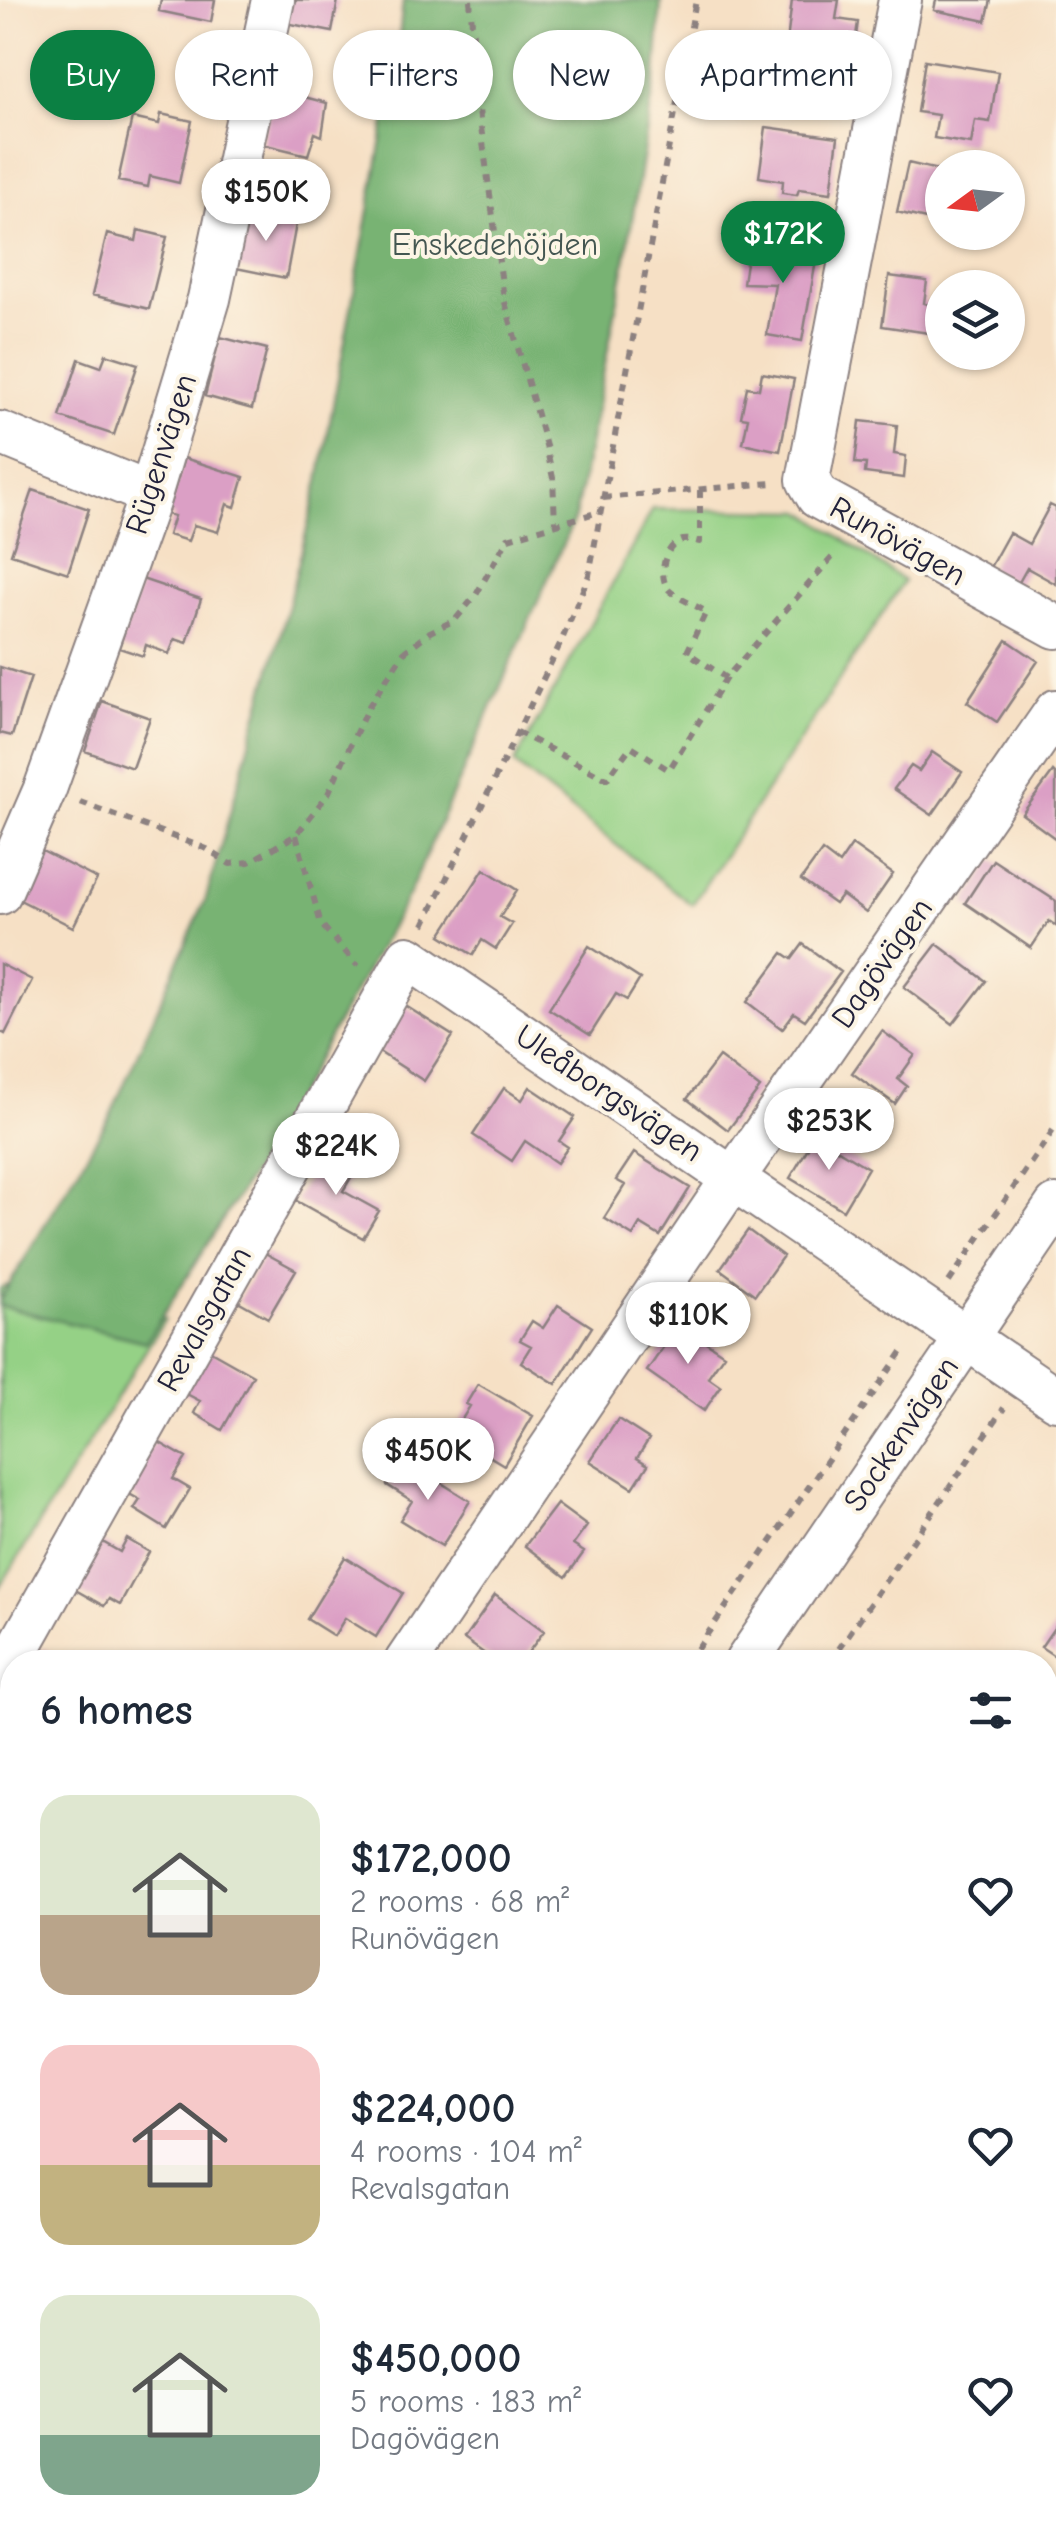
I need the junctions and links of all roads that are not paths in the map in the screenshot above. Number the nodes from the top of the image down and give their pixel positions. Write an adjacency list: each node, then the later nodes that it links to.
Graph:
1 (273, 0): 4 (street, Rügenvägen)
2 (900, 0): 5 (street, Runövägen)
3 (0, 433): 4 (street)
4 (150, 494): 7 (street, Rügenvägen)
5 (1056, 627)
6 (1056, 711): 9 (street, Dagövägen)
7 (0, 893)
8 (408, 957): 9 (street, Uleåborgsvägen); 13 (street, Revalsgatan)
9 (734, 1178): 11 (street, Uleåborgsvägen); 14 (street, Dagövägen)
10 (1056, 1206): 11 (street, Sockenvägen)
11 (966, 1338): 12 (street, Uleåborgsvägen); 15 (street, Sockenvägen)
12 (1040, 1390)
13 (17, 1650)
14 (414, 1650)
15 (754, 1650)

